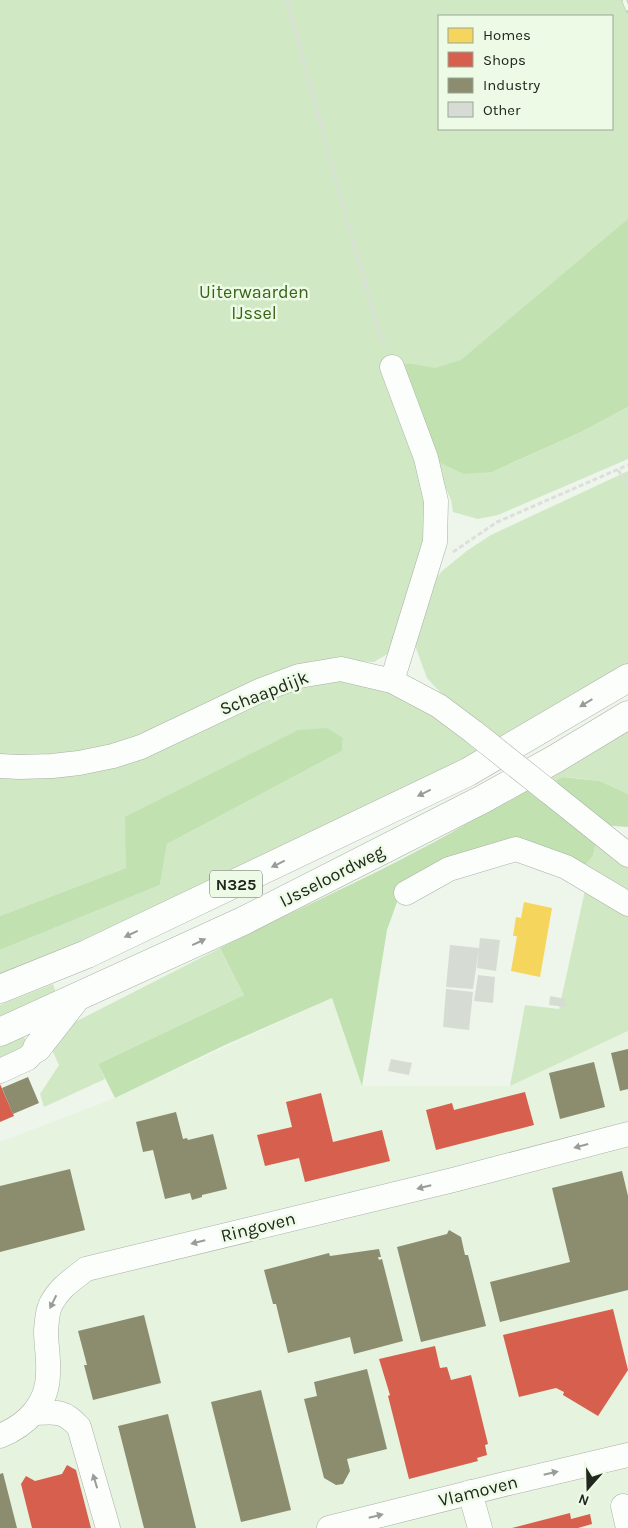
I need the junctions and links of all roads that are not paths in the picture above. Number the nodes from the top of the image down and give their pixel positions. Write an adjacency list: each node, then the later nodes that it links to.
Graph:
1 (392, 367): 3 (street)
2 (628, 678): 9 (highway, IJsseloordweg / N325, one-way to 9)
3 (392, 681): 5 (street, Schaapdijk); 6 (street, Schaapdijk, bridge)
4 (628, 715): 10 (highway, IJsseloordweg / N325, one-way to 4)
5 (0, 766)
6 (628, 855)
7 (406, 893): 8 (street)
8 (628, 904)
9 (0, 989)
10 (75, 999): 11 (highway, IJsseloordweg / N325); 12 (highway)
11 (0, 1032)
12 (37, 1048): 13 (street)
13 (0, 1071)
14 (628, 1134): 15 (street, Ringoven, one-way to 15)
15 (35, 1413): 16 (street, Ringoven); 19 (street, one-way to 15)
16 (0, 1436)
17 (628, 1455): 18 (street, Vlamoven, one-way to 17)
18 (470, 1492): 20 (street, Vlamoven, one-way to 18); 21 (street)
19 (108, 1528)
20 (329, 1528)
21 (480, 1528)

